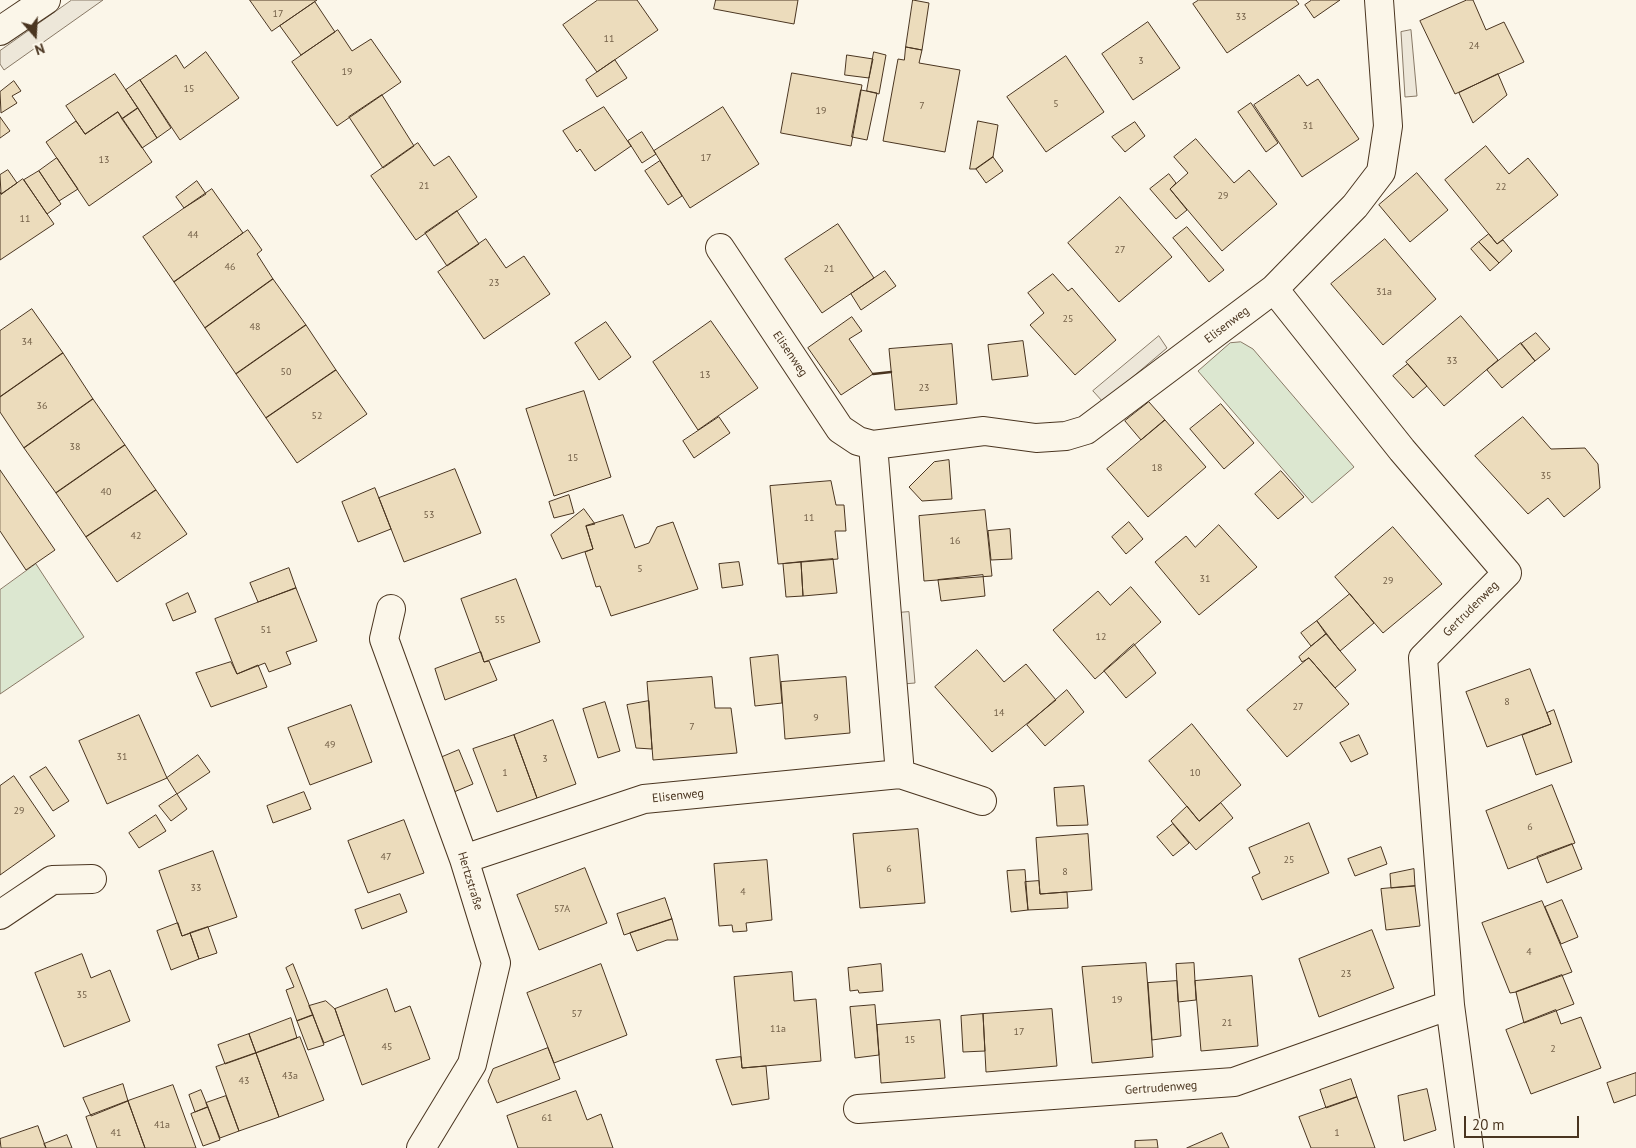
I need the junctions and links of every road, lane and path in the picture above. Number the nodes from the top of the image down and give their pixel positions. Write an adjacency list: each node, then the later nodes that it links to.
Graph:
1 (46, 0): 3 (street)
2 (1379, 0): 5 (street, Elisenweg)
3 (0, 31)
4 (720, 248): 6 (street, Elisenweg)
5 (1274, 289): 6 (street, Elisenweg); 13 (street, Gertrudenweg)
6 (873, 445): 8 (street)
7 (391, 609): 10 (street, Hertzstraße)
8 (900, 774): 9 (street, Elisenweg); 10 (street, Elisenweg)
9 (982, 801)
10 (464, 859): 15 (street, Hertzstraße)
11 (92, 880): 12 (street)
12 (0, 915)
13 (1450, 1005): 14 (street, Gertrudenweg); 16 (street, Gertrudenweg)
14 (858, 1109)
15 (422, 1148)
16 (1468, 1148)

